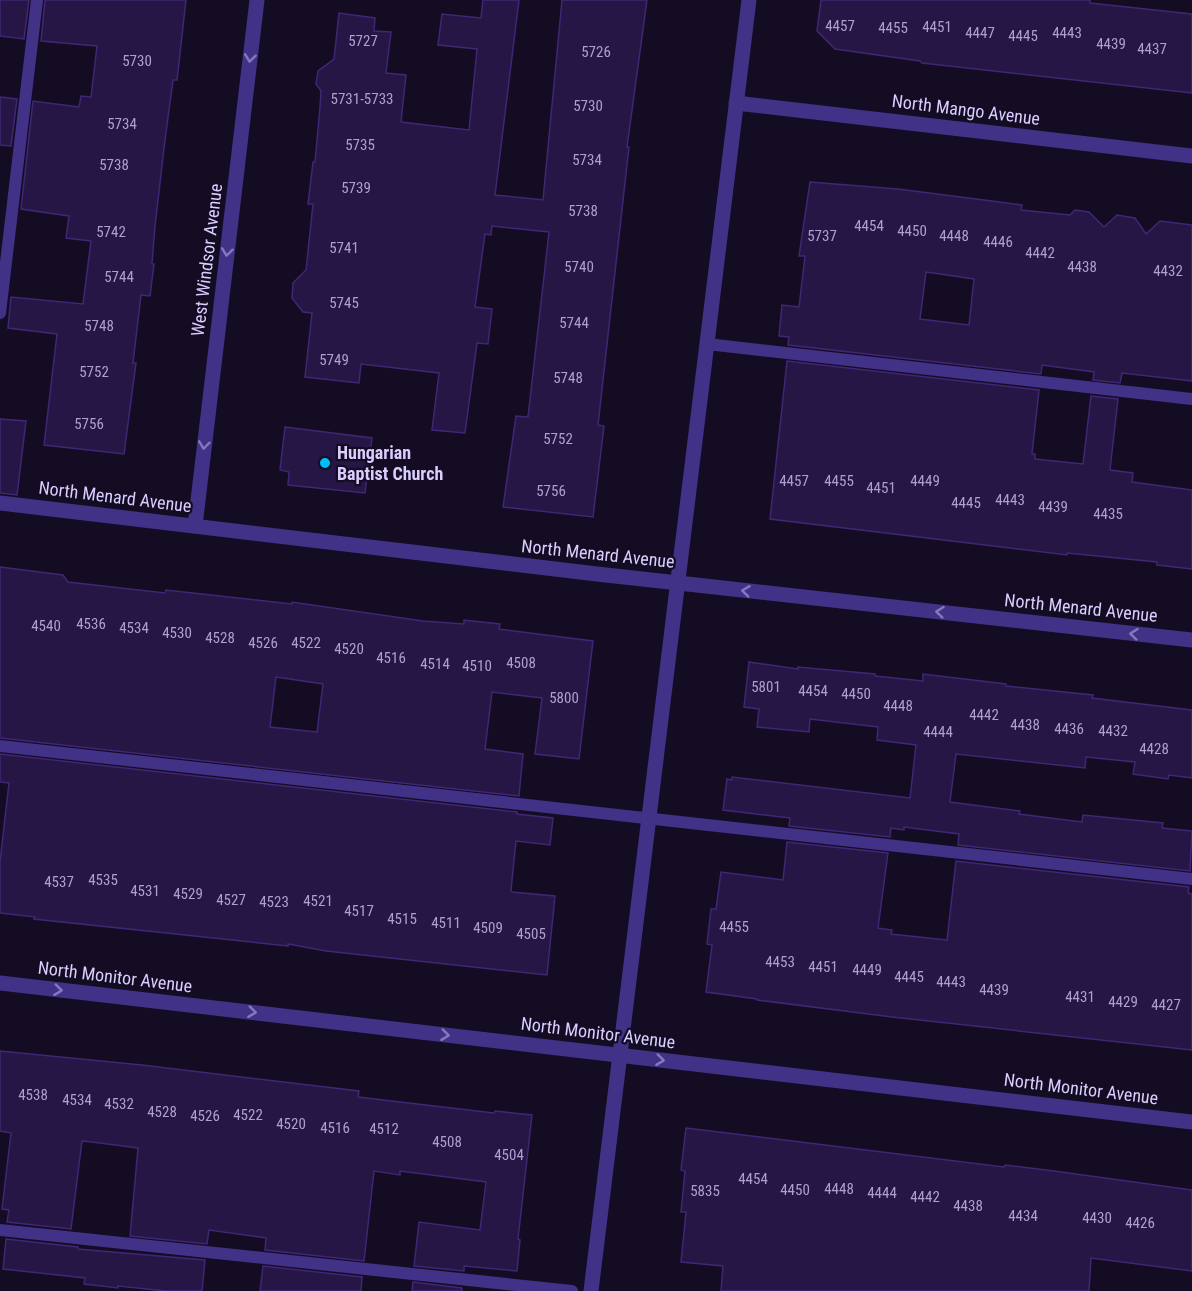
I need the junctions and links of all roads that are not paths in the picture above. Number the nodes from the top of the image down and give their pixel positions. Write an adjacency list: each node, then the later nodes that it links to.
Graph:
1 (37, 0): 6 (lane)
2 (257, 0): 10 (street, West Windsor Avenue, one-way to 10)
3 (749, 0): 4 (street)
4 (736, 103): 5 (street, North Mango Avenue); 7 (street)
5 (1192, 156)
6 (0, 313)
7 (707, 344): 8 (lane); 11 (street)
8 (1192, 399)
9 (0, 503): 10 (street, North Menard Avenue)
10 (195, 526): 11 (street, North Menard Avenue)
11 (678, 582): 12 (street, North Menard Avenue, one-way to 11); 14 (street)
12 (1192, 640)
13 (0, 746): 14 (lane)
14 (649, 818): 15 (lane); 17 (street)
15 (1192, 879)
16 (0, 983): 17 (street, North Monitor Avenue, one-way to 17)
17 (620, 1055): 18 (street, North Monitor Avenue, one-way to 18); 21 (street)
18 (1192, 1122)
19 (0, 1230): 20 (lane)
20 (572, 1291)
21 (591, 1291)

